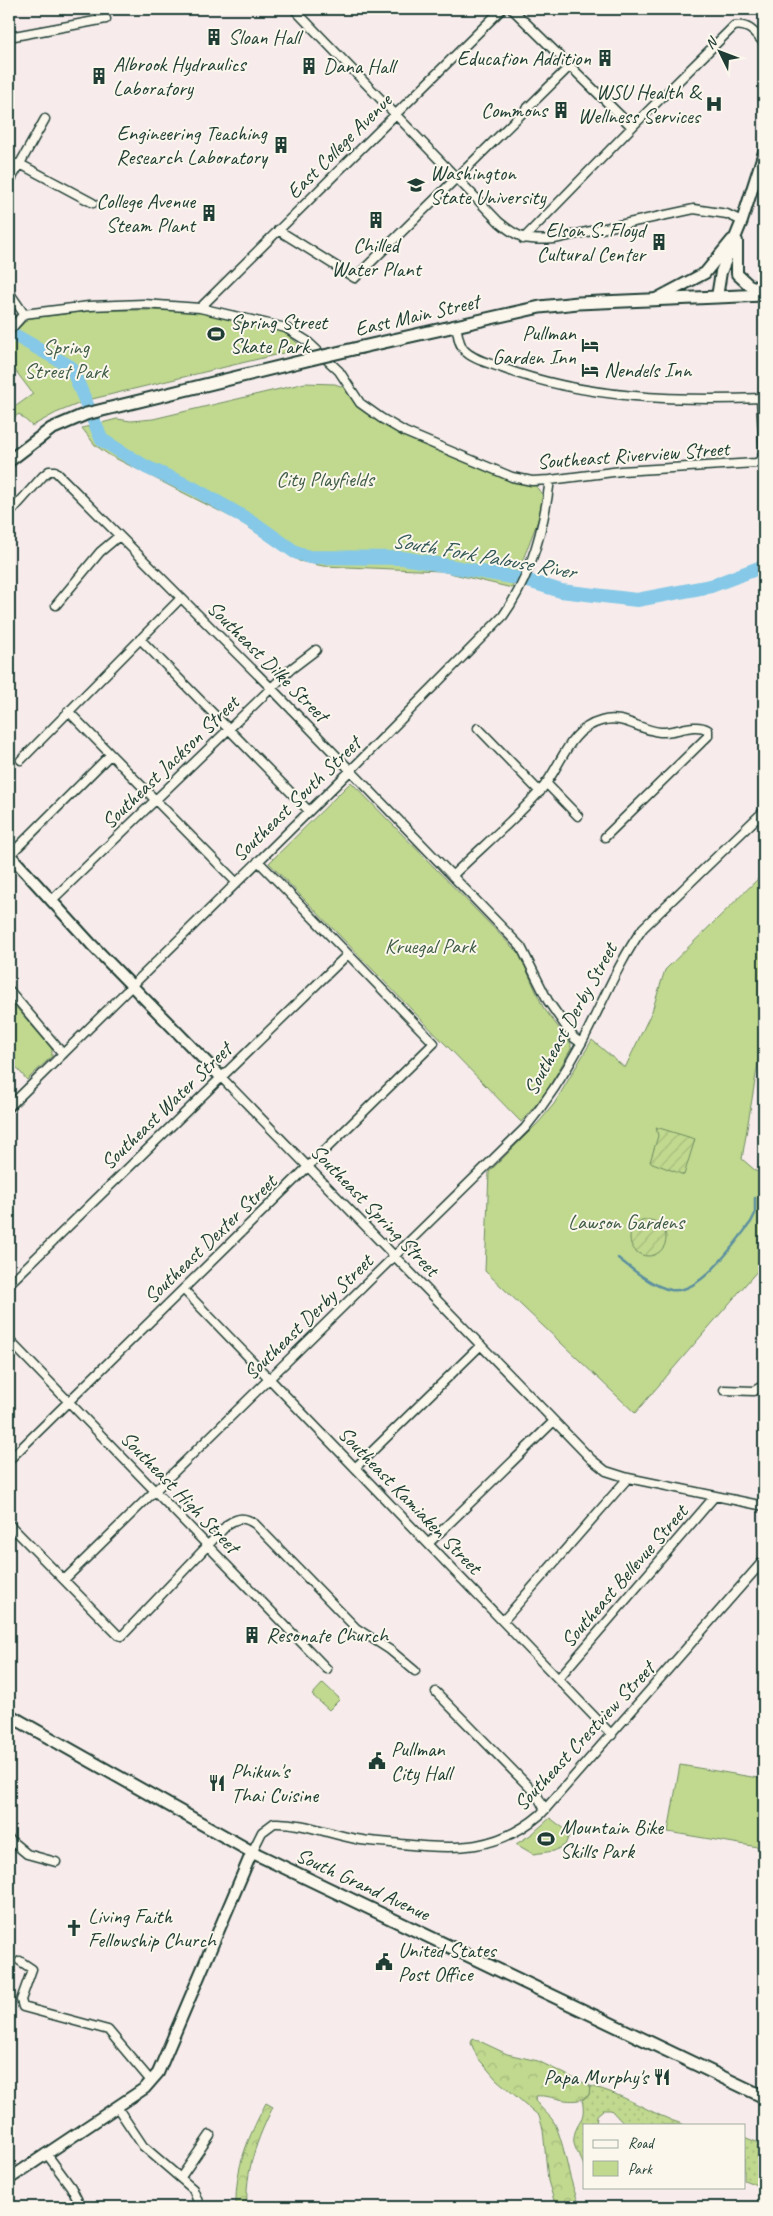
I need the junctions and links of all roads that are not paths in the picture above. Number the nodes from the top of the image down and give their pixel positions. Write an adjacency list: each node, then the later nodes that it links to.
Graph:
1 (294, 9): 8 (street)
2 (502, 9): 8 (street, East College Avenue)
3 (512, 9): 7 (street)
4 (106, 19): 5 (street)
5 (9, 37)
6 (764, 43): 10 (street)
7 (570, 66): 10 (street); 14 (street)
8 (395, 114): 14 (street); 18 (street, East College Avenue)
9 (45, 119): 13 (street)
10 (632, 127): 20 (street)
11 (764, 152): 17 (street)
12 (9, 164): 13 (street)
13 (20, 164): 15 (street); 16 (street)
14 (457, 179): 18 (street); 20 (street)
15 (9, 183)
16 (93, 203)
17 (742, 221): 19 (street); 20 (street)
18 (278, 230): 26 (street, East College Avenue)
19 (737, 234): 21 (street); 24 (street); 25 (street)
20 (523, 239)
21 (764, 291)
22 (9, 292): 27 (street)
23 (764, 295): 24 (main road, East Main Street)
24 (717, 297): 25 (main road, East Main Street)
25 (654, 300): 28 (main road, East Main Street)
26 (200, 308): 27 (street, Southeast Riverview Street); 33 (street, Southeast Riverview Street)
27 (24, 314): 29 (street)
28 (456, 325): 30 (street); 32 (main road, East Main Street, bridge)
29 (9, 331)
30 (763, 398): 31 (street)
31 (764, 455): 33 (street, Southeast Riverview Street)
32 (9, 461)
33 (550, 480): 46 (street, Southeast South Street)
34 (9, 514): 35 (street, Southeast Dilke Street)
35 (119, 536): 36 (street, Southeast Dilke Street); 37 (street)
36 (181, 598): 38 (street); 40 (street, Southeast Dilke Street)
37 (56, 605)
38 (140, 639): 41 (street); 43 (street)
39 (316, 650): 40 (street, Southeast Jackson Street)
40 (271, 688): 43 (street, Southeast Jackson Street); 46 (street, Southeast Dilke Street)
41 (68, 711): 44 (street); 45 (street)
42 (478, 728): 48 (street)
43 (228, 730): 49 (street, Southeast Jackson Street); 50 (street)
44 (110, 755): 49 (street); 54 (street)
45 (21, 760)
46 (351, 770): 50 (street, Southeast South Street); 56 (street, Southeast Dilke Street)
47 (546, 784): 48 (street); 52 (street); 53 (street)
48 (540, 792): 56 (street)
49 (155, 802): 57 (street); 58 (street, Southeast Jackson Street)
50 (309, 811): 55 (street, Southeast South Street)
51 (764, 811): 62 (street, Southeast Derby Street)
52 (578, 816)
53 (605, 837)
54 (9, 855): 58 (street, Southeast Spring Street)
55 (258, 861): 57 (street, Southeast South Street); 59 (street)
56 (453, 875): 62 (street, Southeast Dilke Street)
57 (236, 882): 60 (street, Southeast South Street)
58 (51, 901): 60 (street, Southeast Spring Street)
59 (348, 954): 64 (street, Southeast Water Street); 66 (street, Southeast Dexter Street)
60 (131, 986): 63 (street, Southeast South Street); 64 (street, Southeast Spring Street)
61 (9, 990): 63 (street)
62 (581, 1043): 67 (street, Southeast Derby Street)
63 (63, 1054): 65 (street, Southeast South Street)
64 (221, 1077): 66 (street, Southeast Spring Street); 68 (street, Southeast Water Street)
65 (9, 1107)
66 (308, 1168): 67 (street, Southeast Spring Street); 69 (street, Southeast Dexter Street)
67 (395, 1256): 71 (street, Southeast Spring Street); 72 (street, Southeast Derby Street)
68 (9, 1284)
69 (184, 1290): 72 (street, Southeast Kamiaken Street); 75 (street, Southeast Dexter Street)
70 (9, 1340): 75 (street, Southeast High Street)
71 (481, 1346): 76 (street, Southeast Spring Street); 78 (street)
72 (269, 1380): 78 (street, Southeast Kamiaken Street); 80 (street, Southeast Derby Street)
73 (764, 1384): 74 (street)
74 (724, 1390)
75 (68, 1402): 77 (street, Southeast Dexter Street); 80 (street, Southeast High Street)
76 (554, 1421): 79 (street, Southeast Spring Street); 84 (street)
77 (9, 1460)
78 (355, 1468): 84 (street, Southeast Kamiaken Street)
79 (628, 1478): 81 (street, Southeast Spring Street); 88 (street)
80 (156, 1491): 85 (street, Southeast High Street); 87 (street, Southeast Derby Street)
81 (715, 1496): 82 (street, Southeast Spring Street); 91 (street, Southeast Bellevue Street)
82 (764, 1506)
83 (9, 1524): 87 (street)
84 (429, 1544): 88 (street, Southeast Kamiaken Street)
85 (207, 1545): 87 (street); 89 (street, Southeast High Street); 90 (street)
86 (764, 1560): 94 (street, Southeast Crestview Street)
87 (64, 1580)
88 (503, 1621): 91 (street, Southeast Kamiaken Street)
89 (327, 1669)
90 (415, 1671)
91 (558, 1678): 94 (street, Southeast Kamiaken Street)
92 (436, 1692): 95 (street)
93 (9, 1715): 97 (main road, South Grand Avenue)
94 (612, 1735): 95 (street, Southeast Crestview Street)
95 (545, 1810): 97 (street, Southeast Crestview Street)
96 (9, 1839): 98 (street)
97 (252, 1852): 100 (street); 101 (main road, South Grand Avenue)
98 (56, 1862)
99 (20, 1961): 100 (street)
100 (151, 2081): 102 (street)
101 (764, 2097)
102 (118, 2106): 104 (street); 105 (street)
103 (210, 2135): 105 (street)
104 (46, 2153): 106 (street); 107 (street)
105 (181, 2177): 108 (street)
106 (9, 2179)
107 (81, 2207)
108 (200, 2207)

